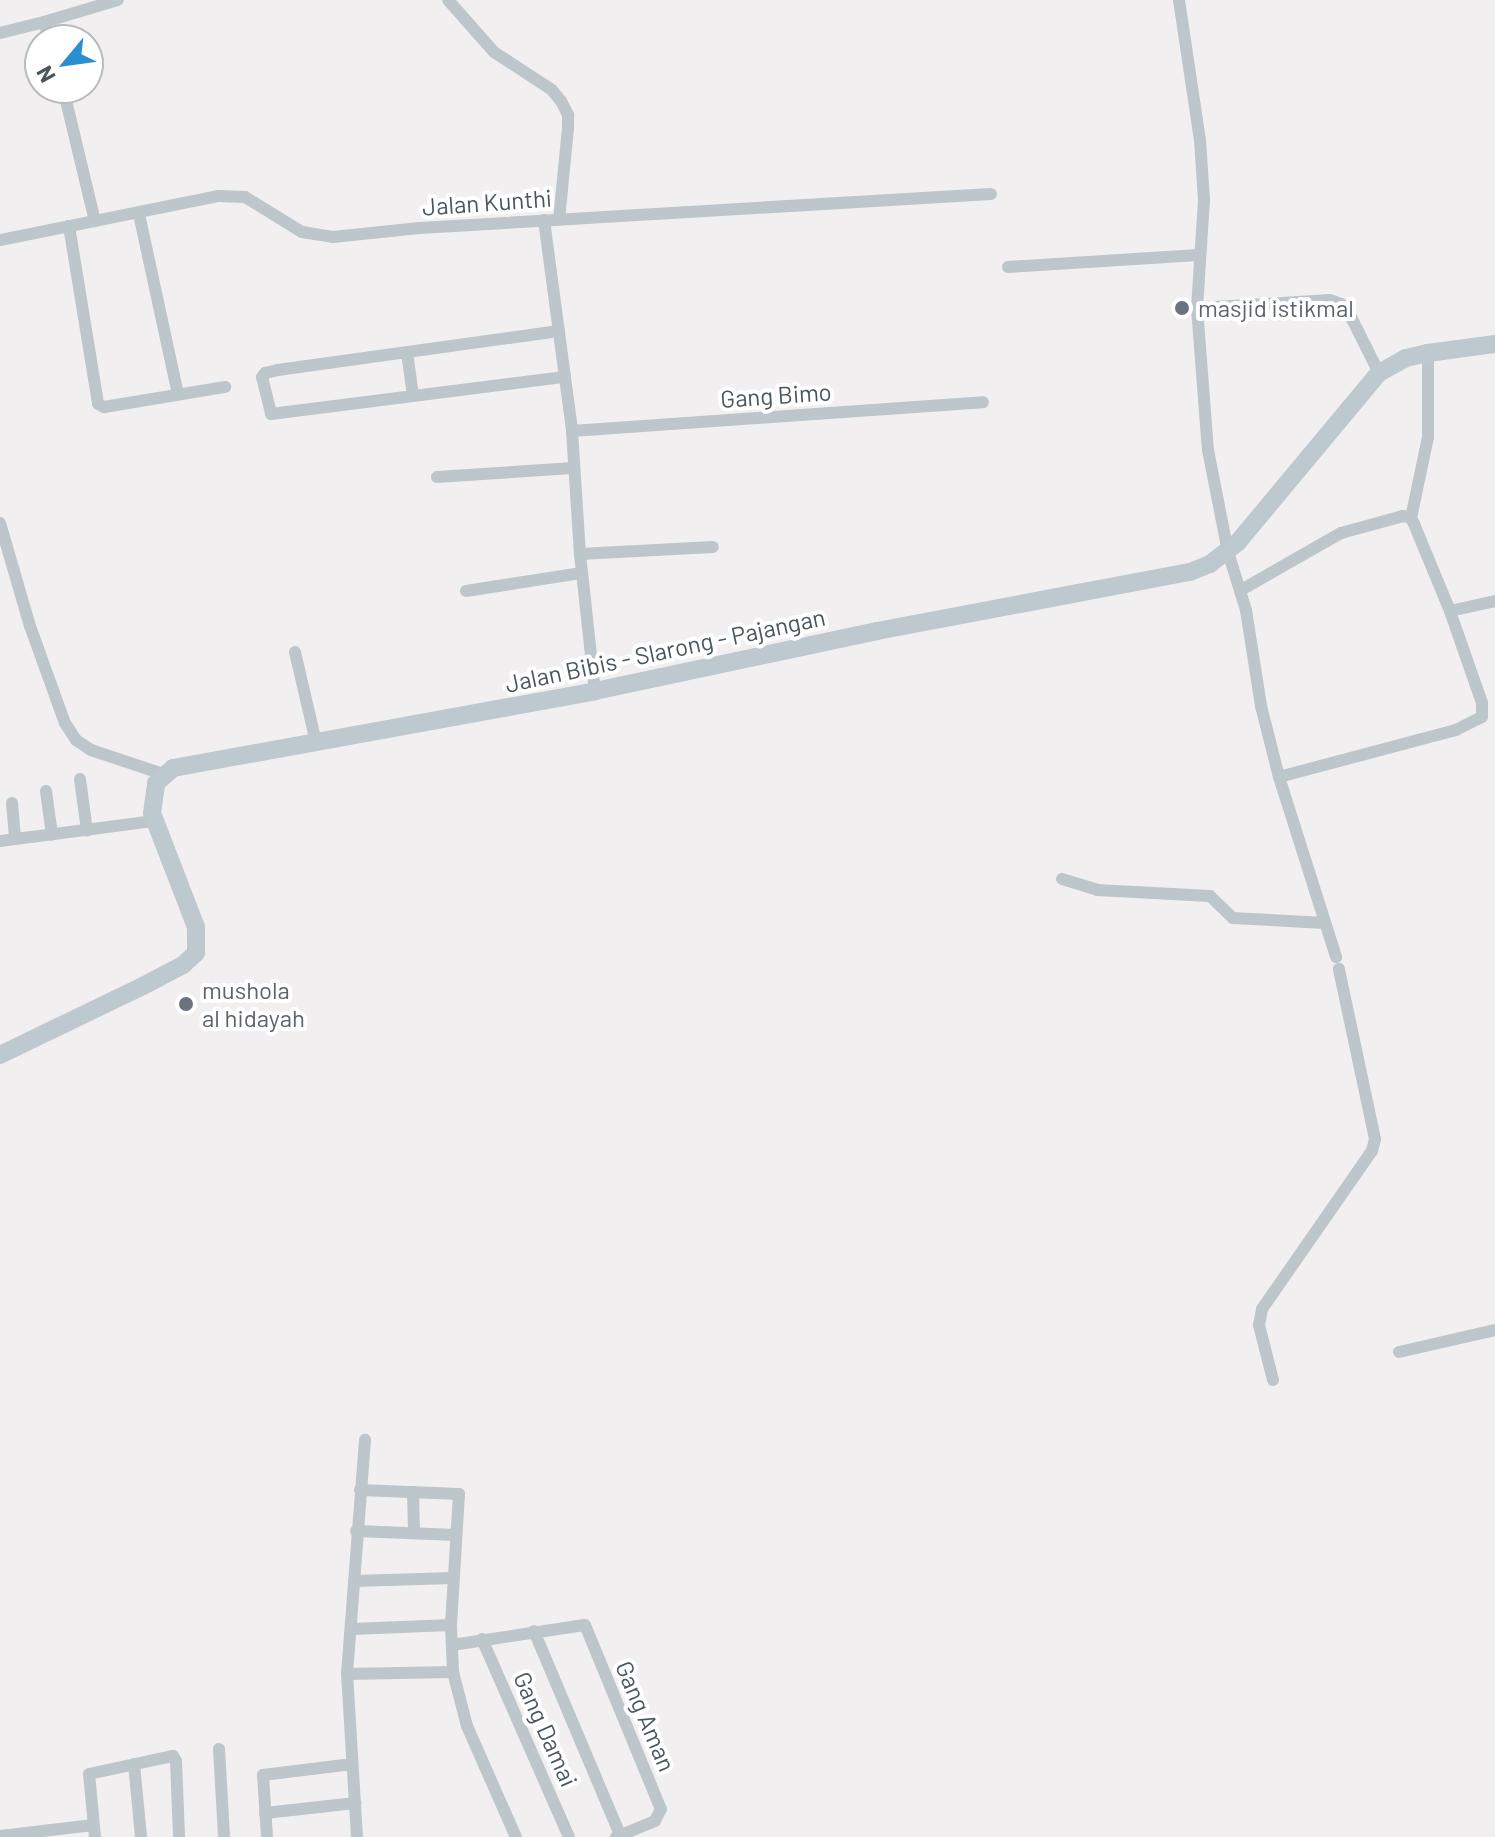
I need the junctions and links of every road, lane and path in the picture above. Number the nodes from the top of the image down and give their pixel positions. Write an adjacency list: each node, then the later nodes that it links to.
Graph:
1 (118, 0): 4 (street)
2 (448, 0): 10 (street)
3 (1179, 0): 14 (street)
4 (44, 22): 5 (street)
5 (0, 33)
6 (67, 104): 11 (street)
7 (991, 194): 10 (street, Jalan Kunthi)
8 (139, 214): 9 (street, Jalan Kunthi); 11 (street, Jalan Kunthi); 24 (street)
9 (544, 220): 10 (street, Jalan Kunthi); 17 (street)
10 (559, 220)
11 (95, 221): 12 (street, Jalan Kunthi)
12 (69, 226): 13 (street, Jalan Kunthi); 24 (street)
13 (0, 240)
14 (1199, 255): 15 (street); 16 (street)
15 (1008, 267)
16 (1197, 308): 21 (street); 33 (street)
17 (559, 331): 19 (street); 22 (street)
18 (1495, 344): 20 (main road, Jalan Bibis - Slarong - Pajangan)
19 (407, 352): 25 (street); 25 (street)
20 (1428, 353): 21 (main road, Jalan Bibis - Slarong - Pajangan); 30 (street)
21 (1379, 373): 33 (main road, Jalan Bibis - Slarong - Pajangan)
22 (565, 377): 25 (street); 27 (street)
23 (225, 387): 24 (street)
24 (178, 394)
25 (413, 396)
26 (983, 402): 27 (street, Gang Bimo)
27 (572, 431): 28 (street)
28 (573, 468): 29 (street); 34 (street)
29 (437, 477)
30 (1411, 518): 36 (street); 39 (street)
31 (0, 523): 43 (street)
32 (713, 547): 34 (street)
33 (1228, 552): 36 (street); 41 (main road, Jalan Bibis - Slarong - Pajangan)
34 (580, 554): 35 (street)
35 (581, 573): 37 (street); 41 (street)
36 (1241, 590): 44 (street)
37 (466, 591)
38 (1495, 601): 39 (street)
39 (1450, 611): 44 (street)
40 (295, 652): 42 (street)
41 (595, 691): 42 (main road, Jalan Bibis - Slarong - Pajangan)
42 (316, 742): 43 (main road, Jalan Bibis - Slarong - Pajangan)
43 (163, 774): 48 (main road)
44 (1279, 777): 54 (street)
45 (80, 779): 49 (street)
46 (46, 791): 50 (street)
47 (12, 803): 51 (street)
48 (155, 821): 49 (street); 55 (main road)
49 (87, 831): 50 (street)
50 (52, 835): 51 (street)
51 (15, 839): 52 (street)
52 (0, 841)
53 (1062, 879): 54 (street)
54 (1325, 923): 58 (street)
55 (0, 1055)
56 (1495, 1330): 57 (street)
57 (1399, 1352)
58 (1273, 1380)
59 (365, 1440): 60 (street)
60 (360, 1490): 61 (street); 62 (street)
61 (413, 1492): 63 (street); 64 (street)
62 (356, 1531): 63 (street); 66 (street)
63 (414, 1533): 64 (street)
64 (456, 1535): 65 (street)
65 (453, 1578): 66 (street); 67 (street)
66 (354, 1581): 68 (street)
67 (451, 1625): 68 (street); 71 (street)
68 (352, 1629): 73 (street)
69 (534, 1631): 70 (street); 81 (street); 81 (street, Gang Aman)
70 (482, 1639): 71 (street); 88 (street, Gang Damai)
71 (452, 1645): 72 (street)
72 (453, 1672): 73 (street); 87 (street)
73 (347, 1674): 76 (street)
74 (219, 1749): 84 (street)
75 (134, 1764): 79 (street); 82 (street); 83 (street)
76 (352, 1764): 77 (street); 78 (street)
77 (355, 1803): 78 (street); 86 (street)
78 (265, 1813): 85 (street)
79 (94, 1831): 80 (street)
80 (0, 1836)
81 (619, 1836)
82 (141, 1837)
83 (179, 1837)
84 (224, 1837)
85 (267, 1837)
86 (357, 1837)
87 (516, 1837)
88 (569, 1837)

